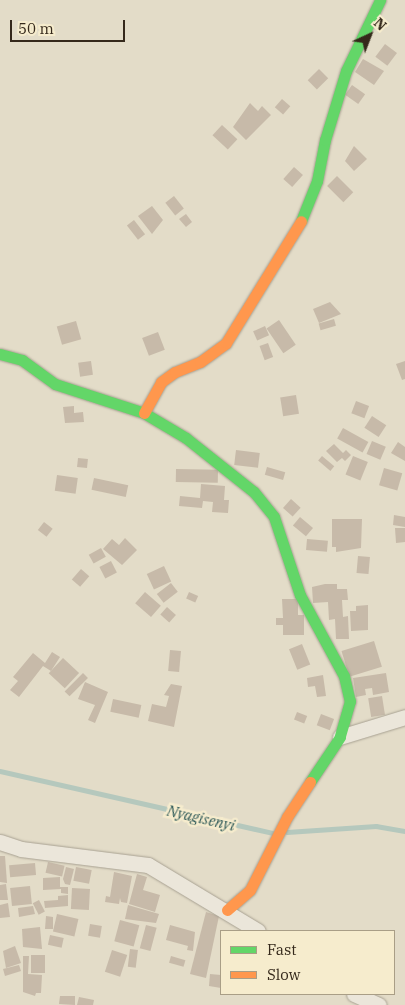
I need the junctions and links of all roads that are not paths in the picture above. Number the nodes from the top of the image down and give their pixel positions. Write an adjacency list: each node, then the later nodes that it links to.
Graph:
1 (380, 0): 3 (street)
2 (0, 354): 3 (street)
3 (144, 413): 5 (street)
4 (405, 717): 5 (street)
5 (340, 737): 7 (street)
6 (0, 842): 7 (street)
7 (227, 910): 8 (street)
8 (257, 930)
9 (356, 995): 10 (street)
10 (379, 1005)

